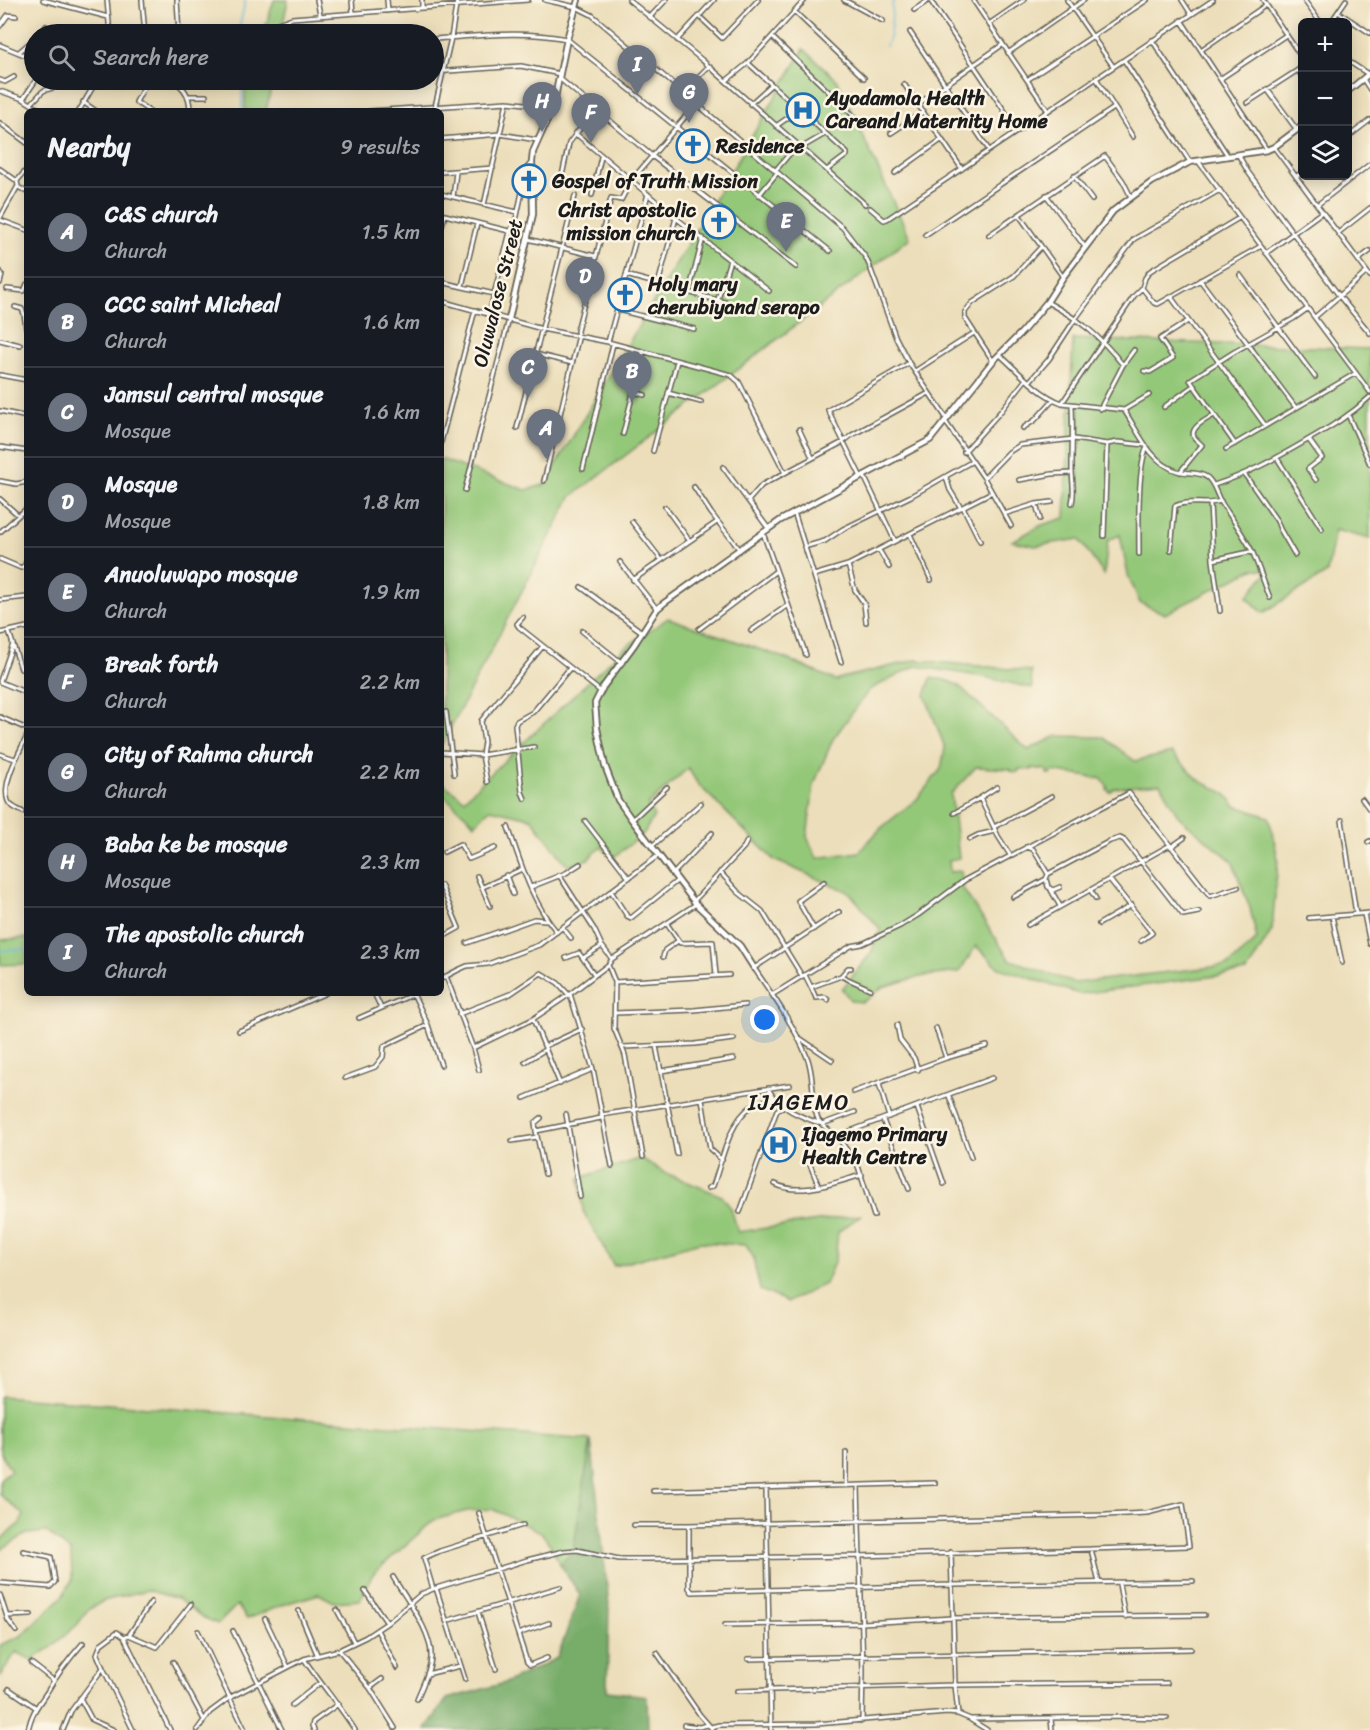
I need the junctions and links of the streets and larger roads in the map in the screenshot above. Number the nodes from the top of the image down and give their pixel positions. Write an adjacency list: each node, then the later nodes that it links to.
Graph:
1 (43, 0): 43 (street)
2 (107, 0): 43 (street)
3 (142, 0): 50 (street)
4 (177, 0): 51 (street)
5 (317, 0): 39 (street)
6 (352, 0): 36 (street)
7 (387, 0): 35 (street)
8 (422, 0): 31 (street)
9 (528, 0): 29 (street)
10 (546, 0): 32 (street)
11 (579, 0): 32 (street, Oluwalose Street)
12 (629, 0): 44 (street)
13 (666, 0): 44 (street)
14 (714, 0): 42 (street)
15 (758, 0): 42 (street)
16 (805, 0): 37 (street)
17 (844, 0): 48 (street)
18 (930, 0): 34 (street); 78 (street)
19 (973, 0): 53 (street)
20 (1024, 0): 53 (street)
21 (1067, 0): 33 (street)
22 (1084, 0): 33 (street)
23 (1147, 0): 60 (street)
24 (1182, 0): 40 (street)
25 (1213, 0): 40 (street)
26 (1263, 0): 30 (street)
27 (1305, 0): 45 (street)
28 (1346, 0): 38 (street)
29 (457, 2): 31 (street); 62 (street)
30 (1266, 5): 58 (street); 69 (street)
31 (422, 7): 35 (street)
32 (576, 7): 63 (street, Oluwalose Street); 114 (street)
33 (1072, 8): 60 (street); 72 (street)
34 (914, 10)
35 (388, 11): 36 (street)
36 (353, 12): 39 (street)
37 (795, 12): 59 (street); 86 (street)
38 (1338, 12): 46 (street); 57 (street)
39 (320, 14): 52 (street)
40 (1191, 14): 47 (street)
41 (16, 16): 54 (street)
42 (699, 16): 64 (street)
43 (108, 17): 49 (street)
44 (650, 17): 64 (street)
45 (1317, 18)
46 (1334, 18)
47 (1181, 20): 65 (street); 69 (street)
48 (883, 21)
49 (109, 24)
50 (144, 24)
51 (178, 24)
52 (276, 24)
53 (989, 24): 67 (street)
54 (0, 26)
55 (1370, 26): 57 (street)
56 (910, 32): 96 (street)
57 (1368, 32)
58 (1286, 35): 71 (street); 88 (street)
59 (772, 37): 75 (street); 131 (street)
60 (1092, 37): 80 (street); 91 (street)
61 (444, 38): 62 (street)
62 (451, 38): 63 (street); 77 (street)
63 (567, 39): 85 (street, Oluwalose Street); 134 (street)
64 (677, 40): 79 (street)
65 (1151, 40): 74 (street); 153 (street)
66 (0, 45): 70 (street)
67 (1002, 45): 72 (street); 78 (street)
68 (24, 48): 70 (street)
69 (1201, 50): 88 (street)
70 (19, 52): 73 (street)
71 (1298, 52)
72 (1008, 53): 91 (street)
73 (24, 54)
74 (1124, 59): 80 (street); 158 (street)
75 (748, 63): 93 (street); 95 (street)
76 (1352, 63): 83 (street)
77 (444, 64)
78 (974, 65): 96 (street); 136 (street)
79 (709, 66): 92 (street); 93 (street)
80 (1113, 66): 87 (street)
81 (1298, 70): 98 (street)
82 (444, 72): 85 (street)
83 (1369, 73): 89 (street)
84 (14, 76): 90 (street)
85 (559, 76): 117 (street, Oluwalose Street); 125 (street)
86 (864, 78)
87 (1096, 78): 126 (street); 128 (street)
88 (1220, 79): 151 (street)
89 (1362, 79): 97 (street); 105 (street)
90 (0, 80)
91 (1027, 80): 128 (street)
92 (694, 81)
93 (726, 81): 115 (street)
94 (904, 84): 116 (street)
95 (771, 85): 115 (street); 127 (street)
96 (945, 85): 116 (street); 150 (street)
97 (1352, 87)
98 (1267, 89): 112 (street); 135 (street)
99 (29, 90): 109 (street)
100 (46, 90): 113 (street)
101 (90, 90): 110 (street)
102 (143, 90): 121 (street)
103 (184, 90): 107 (street)
104 (438, 90): 123 (street)
105 (1370, 90)
106 (0, 91): 109 (street)
107 (189, 96): 108 (street); 122 (street)
108 (206, 96)
109 (23, 99): 113 (street)
110 (83, 102): 119 (street); 120 (street)
111 (507, 102): 117 (street); 124 (street); 140 (street)
112 (1247, 103)
113 (31, 104): 118 (street)
114 (696, 104): 134 (street); 166 (street)
115 (750, 104): 133 (street)
116 (918, 104): 129 (street)
117 (553, 106): 144 (street, Oluwalose Street)
118 (37, 108)
119 (80, 108)
120 (92, 108)
121 (145, 108)
122 (190, 108)
123 (434, 108)
124 (444, 108)
125 (596, 108): 137 (street); 152 (street)
126 (1114, 108): 142 (street); 203 (street)
127 (799, 110): 133 (street); 141 (street)
128 (1048, 111): 136 (street)
129 (923, 112): 138 (street); 145 (street)
130 (1370, 120): 139 (street)
131 (859, 121)
132 (0, 123): 146 (street)
133 (775, 126): 147 (street)
134 (676, 128): 152 (street); 180 (street)
135 (1297, 130): 148 (street)
136 (1018, 131): 150 (street)
137 (574, 133): 155 (street); 173 (street)
138 (891, 133)
139 (1352, 133)
140 (500, 134): 143 (street); 144 (street); 160 (street)
141 (825, 134): 149 (street); 163 (street)
142 (1133, 137)
143 (444, 139)
144 (539, 140): 157 (street, Oluwalose Street)
145 (941, 140): 162 (street); 168 (street)
146 (24, 141)
147 (797, 145): 149 (street); 166 (street)
148 (1274, 147): 151 (street); 170 (street)
149 (801, 148): 163 (street)
150 (989, 150): 162 (street)
151 (1267, 150): 154 (street)
152 (652, 156): 172 (street); 217 (street)
153 (1228, 156): 154 (street); 156 (street)
154 (1239, 156): 201 (street)
155 (601, 157): 172 (street); 179 (street)
156 (1198, 161): 158 (street); 176 (street)
157 (532, 162): 191 (street); 206 (street, Oluwalose Street)
158 (1190, 162): 184 (street)
159 (1370, 164): 188 (street)
160 (493, 168): 165 (street); 187 (street)
161 (0, 169): 171 (street)
162 (962, 169): 189 (street)
163 (827, 170): 186 (street)
164 (444, 172): 165 (street)
165 (456, 172): 183 (street)
166 (776, 172): 180 (street); 269 (street)
167 (24, 173): 171 (street)
168 (895, 173)
169 (1074, 176): 181 (street); 184 (street); 185 (street)
170 (1296, 177): 188 (street)
171 (17, 181): 174 (street)
172 (631, 181): 177 (street); 214 (street)
173 (560, 185)
174 (18, 186): 175 (street); 197 (street)
175 (24, 190)
176 (1220, 190): 196 (street); 247 (street)
177 (648, 194): 195 (street); 220 (street)
178 (444, 195): 183 (street)
179 (592, 195)
180 (759, 195): 211 (street)
181 (1046, 195): 194 (street); 209 (street)
182 (575, 196): 210 (street)
183 (453, 197): 187 (street)
184 (1131, 197): 209 (street)
185 (1092, 200)
186 (865, 204)
187 (484, 205): 191 (street)
188 (1317, 205): 192 (street)
189 (870, 208)
190 (1370, 208): 202 (street)
191 (517, 212): 200 (street)
192 (1322, 212): 201 (street); 202 (street)
193 (444, 214): 198 (street)
194 (1018, 215): 204 (street); 208 (street)
195 (676, 218): 205 (street); 226 (street)
196 (1239, 218): 207 (street); 228 (street)
197 (0, 219): 199 (street)
198 (477, 223): 200 (street); 227 (street)
199 (24, 229)
200 (510, 232): 233 (street)
201 (1294, 233): 213 (street); 235 (street)
202 (1338, 233): 216 (street)
203 (925, 235)
204 (989, 235)
205 (703, 238): 215 (street); 232 (street)
206 (528, 240): 210 (street); 248 (street, Oluwalose Street)
207 (1261, 246): 213 (street); 223 (street)
208 (1041, 247): 222 (street); 253 (street)
209 (1085, 247): 222 (street)
210 (562, 248): 214 (street); 251 (street)
211 (830, 251)
212 (1370, 251): 216 (street)
213 (1266, 253): 240 (street)
214 (595, 256): 255 (street)
215 (730, 260): 231 (street); 236 (street)
216 (1358, 260): 219 (street)
217 (796, 267)
218 (0, 271): 224 (street)
219 (1368, 274): 235 (street)
220 (626, 275): 226 (street); 242 (street)
221 (1240, 275): 250 (street)
222 (1063, 277): 237 (street)
223 (1200, 280): 234 (street); 259 (street)
224 (0, 283)
225 (444, 283): 227 (street)
226 (658, 284): 232 (street)
227 (462, 286): 233 (street)
228 (1143, 288): 234 (street); 257 (street)
229 (7, 289): 230 (street)
230 (24, 291)
231 (769, 291)
232 (689, 292): 236 (street)
233 (494, 294): 245 (street)
234 (1171, 297): 249 (street)
235 (1340, 297): 246 (street); 254 (street)
236 (718, 299): 243 (street)
237 (1047, 302): 247 (street); 264 (street)
238 (444, 303): 241 (street)
239 (15, 306): 244 (street)
240 (1307, 309): 246 (street); 250 (street)
241 (475, 310): 245 (street); 303 (street)
242 (618, 310): 252 (street); 258 (street)
243 (753, 310)
244 (24, 312)
245 (489, 314): 248 (street)
246 (1315, 317): 273 (street)
247 (1076, 318): 257 (street); 277 (street)
248 (509, 319): 251 (street); 336 (street, Oluwalose Street)
249 (1188, 321): 267 (street); 271 (street)
250 (1279, 327): 259 (street); 275 (street)
251 (542, 328): 255 (street); 263 (street)
252 (694, 329)
253 (974, 333): 266 (street); 272 (street)
254 (1370, 333)
255 (578, 335): 258 (street); 268 (street)
256 (0, 340): 260 (street)
257 (1103, 340): 270 (street); 288 (street)
258 (611, 343): 262 (street); 321 (street)
259 (1248, 344): 267 (street); 291 (street)
260 (20, 345)
261 (1134, 351): 270 (street)
262 (643, 352): 265 (street); 279 (street)
263 (535, 354): 268 (street); 300 (street)
264 (1000, 356): 266 (street); 277 (street)
265 (677, 361): 281 (street); 323 (street)
266 (993, 361): 298 (street)
267 (1218, 362): 278 (street); 299 (street)
268 (572, 363): 332 (street)
269 (909, 363): 272 (street); 307 (street)
270 (1123, 365): 292 (street)
271 (1144, 370)
272 (914, 371): 282 (street)
273 (1356, 373): 280 (street); 291 (street)
274 (0, 375): 276 (street)
275 (1315, 376)
276 (24, 379)
277 (1028, 380): 286 (street); 315 (street)
278 (1193, 386): 290 (street); 295 (street)
279 (633, 392): 283 (street); 304 (street)
280 (1370, 392)
281 (668, 393): 287 (street); 314 (street)
282 (928, 393): 298 (street); 307 (street)
283 (645, 395)
284 (1149, 395): 293 (street)
285 (1370, 396): 297 (street)
286 (1053, 400): 288 (street); 301 (street)
287 (701, 402)
288 (1062, 404): 289 (street)
289 (1072, 406): 292 (street); 305 (street)
290 (1164, 407)
291 (1296, 408): 299 (street)
292 (1100, 409): 293 (street)
293 (1124, 410): 310 (street)
294 (0, 411): 296 (street)
295 (1214, 414): 309 (street); 322 (street)
296 (24, 416)
297 (1349, 417): 306 (street); 319 (street)
298 (946, 420): 315 (street); 326 (street)
299 (1266, 425): 309 (street)
300 (517, 428)
301 (1023, 428)
302 (799, 429): 316 (street)
303 (444, 430)
304 (623, 434)
305 (1074, 439): 308 (street); 324 (street); 328 (street)
306 (1309, 440): 317 (street); 330 (street)
307 (843, 442): 316 (street); 326 (street)
308 (1107, 444): 310 (street); 361 (street)
309 (1235, 444): 312 (street)
310 (1146, 446): 322 (street); 370 (street)
311 (0, 447): 313 (street)
312 (1226, 449)
313 (24, 451)
314 (652, 451)
315 (964, 452): 318 (street)
316 (812, 457): 323 (street)
317 (1277, 458): 325 (street); 357 (street)
318 (971, 462): 327 (street); 328 (street)
319 (1370, 464)
320 (723, 467): 339 (street)
321 (583, 468)
322 (1180, 472): 334 (street)
323 (784, 473): 339 (street)
324 (1072, 473): 329 (street); 342 (street)
325 (1245, 475): 334 (street); 371 (street)
326 (863, 477): 348 (street); 349 (street)
327 (946, 477): 346 (street); 348 (street)
328 (984, 478): 337 (street)
329 (1019, 480)
330 (1316, 480)
331 (0, 481): 333 (street)
332 (544, 481)
333 (24, 483)
334 (1214, 485): 340 (street)
335 (694, 487): 354 (street)
336 (465, 490)
337 (992, 492): 346 (street); 350 (street)
338 (0, 499): 351 (street)
339 (748, 501): 356 (street)
340 (1221, 501): 344 (street); 369 (street)
341 (1052, 502): 343 (street)
342 (1072, 503)
343 (1036, 504): 350 (street); 352 (street)
344 (1210, 504): 368 (street); 374 (street)
345 (665, 507): 362 (street)
346 (962, 507): 360 (street); 364 (street)
347 (24, 510): 351 (street)
348 (881, 511): 363 (street); 365 (street)
349 (794, 512): 356 (street); 365 (street)
350 (1004, 514): 355 (street)
351 (18, 515): 358 (street)
352 (1041, 519)
353 (632, 522): 373 (street)
354 (717, 522): 362 (street); 366 (street)
355 (1011, 526)
356 (769, 528): 359 (street)
357 (1322, 529)
358 (0, 532)
359 (763, 533): 366 (street); 379 (street)
360 (910, 534): 363 (street); 382 (street)
361 (1104, 536)
362 (689, 540): 373 (street)
363 (896, 541): 367 (street)
364 (980, 541)
365 (804, 546): 380 (street)
366 (740, 550): 388 (street)
367 (879, 550): 376 (street); 378 (street)
368 (1171, 550)
369 (1253, 553): 374 (street); 385 (street)
370 (1139, 554)
371 (1295, 555)
372 (0, 559): 377 (street)
373 (661, 559): 381 (street)
374 (1213, 560): 389 (street)
375 (620, 562): 381 (street)
376 (848, 565): 380 (street); 391 (street)
377 (24, 566)
378 (889, 567)
379 (776, 571): 387 (street); 393 (street)
380 (814, 575): 402 (street)
381 (633, 579): 388 (street)
382 (931, 580)
383 (581, 587): 396 (street)
384 (24, 597): 386 (street)
385 (1270, 598)
386 (0, 600)
387 (788, 605): 397 (street); 401 (street)
388 (657, 609): 396 (street)
389 (1220, 611)
390 (523, 617): 400 (street)
391 (866, 622)
392 (24, 628): 395 (street)
393 (699, 629)
394 (582, 631): 403 (street)
395 (9, 632): 398 (street); 399 (street)
396 (642, 632): 403 (street)
397 (751, 632)
398 (0, 633)
399 (13, 644): 405 (street); 406 (street)
400 (543, 646): 404 (street); 418 (street)
401 (806, 655)
402 (841, 662)
403 (622, 663): 407 (street)
404 (570, 668): 407 (street); 414 (street)
405 (21, 669)
406 (0, 682): 408 (street)
407 (600, 691): 432 (street)
408 (24, 692)
409 (446, 712): 416 (street)
410 (0, 717): 411 (street)
411 (24, 728)
412 (24, 743): 419 (street)
413 (534, 747): 414 (street)
414 (516, 751): 418 (street); 426 (street)
415 (444, 752): 416 (street)
416 (450, 752): 418 (street); 420 (street)
417 (0, 754): 419 (street)
418 (482, 755): 421 (street)
419 (16, 760): 430 (street)
420 (454, 774)
421 (487, 782)
422 (997, 787): 425 (street)
423 (667, 788): 432 (street)
424 (1052, 796): 436 (street)
425 (980, 798): 431 (street); 436 (street)
426 (525, 799)
427 (1362, 799): 429 (street)
428 (701, 803): 442 (street)
429 (1370, 810)
430 (23, 812)
431 (954, 813)
432 (632, 820): 442 (street)
433 (1342, 820): 484 (street)
434 (585, 821): 459 (street)
435 (508, 827): 452 (street)
436 (995, 829): 439 (street); 449 (street)
437 (712, 833): 454 (street)
438 (1184, 838): 443 (street)
439 (970, 839)
440 (747, 841): 453 (street)
441 (1034, 843): 443 (street); 444 (street); 446 (street)
442 (652, 846): 448 (street)
443 (1170, 846): 450 (street); 467 (street)
444 (1026, 847): 446 (street); 449 (street)
445 (495, 849): 447 (street)
446 (1033, 849): 455 (street)
447 (444, 852)
448 (659, 855): 454 (street); 459 (street)
449 (1010, 855): 515 (street)
450 (1140, 862): 455 (street); 462 (street); 482 (street)
451 (580, 864): 457 (street)
452 (523, 869): 456 (street); 464 (street)
453 (720, 872): 476 (street); 502 (street)
454 (673, 874): 461 (street)
455 (1048, 874): 460 (street)
456 (506, 875): 466 (street); 472 (street)
457 (559, 875): 464 (street); 480 (street)
458 (477, 876): 466 (street)
459 (629, 878): 469 (street)
460 (1046, 879): 468 (street); 474 (street)
461 (678, 880): 469 (street); 476 (street)
462 (1110, 880): 470 (street); 477 (street)
463 (824, 882): 493 (street)
464 (531, 886): 488 (street)
465 (1060, 886): 468 (street)
466 (483, 887): 478 (street)
467 (1238, 887)
468 (1052, 890): 479 (street)
469 (611, 891): 480 (street)
470 (1091, 891): 475 (street); 479 (street)
471 (444, 892): 473 (street)
472 (513, 894)
473 (446, 897): 495 (street)
474 (1013, 897)
475 (1096, 899)
476 (695, 903): 489 (street); 509 (street)
477 (1132, 905): 490 (street); 498 (street)
478 (490, 906)
479 (1060, 906): 491 (street)
480 (583, 912): 492 (street); 501 (street)
481 (839, 912): 493 (street)
482 (1199, 912)
483 (1370, 912): 485 (street)
484 (1356, 914): 485 (street); 486 (street)
485 (1364, 914): 500 (street)
486 (1332, 916): 487 (street); 507 (street)
487 (1309, 918)
488 (546, 920): 494 (street); 499 (street)
489 (667, 924): 497 (street); 506 (street)
490 (1099, 924)
491 (1028, 925)
492 (563, 928): 494 (street); 496 (street)
493 (814, 929): 502 (street)
494 (557, 933): 514 (street)
495 (444, 936)
496 (571, 938)
497 (678, 941): 503 (street); 512 (street)
498 (1141, 941)
499 (467, 943)
500 (1370, 944)
501 (602, 946): 505 (street); 506 (street)
502 (785, 948): 509 (street); 515 (street)
503 (663, 957)
504 (566, 958): 505 (street)
505 (583, 958): 511 (street)
506 (612, 959): 508 (street)
507 (1341, 963)
508 (608, 965): 511 (street); 517 (street)
509 (754, 968): 521 (street)
510 (851, 968): 516 (street)
511 (594, 975): 520 (street)
512 (716, 975): 513 (street); 517 (street)
513 (729, 975)
514 (446, 976): 530 (street)
515 (803, 976): 518 (street); 521 (street)
516 (841, 976): 518 (street); 519 (street)
517 (615, 982): 529 (street)
518 (811, 987): 526 (street)
519 (870, 989)
520 (570, 994): 530 (street); 532 (street); 536 (street)
521 (772, 995): 538 (street)
522 (319, 996): 537 (street)
523 (375, 996): 528 (street)
524 (409, 996): 528 (street)
525 (415, 996): 533 (street)
526 (828, 1000)
527 (745, 1005): 529 (street)
528 (381, 1008): 531 (street)
529 (615, 1013): 543 (street)
530 (459, 1014): 544 (street)
531 (359, 1018)
532 (533, 1019): 542 (street); 544 (street)
533 (428, 1025): 549 (street); 554 (street)
534 (897, 1025): 551 (street)
535 (936, 1028): 545 (street)
536 (582, 1029): 542 (street); 550 (street)
537 (239, 1031)
538 (796, 1036): 547 (street); 576 (street)
539 (734, 1038): 540 (street)
540 (656, 1046): 543 (street); 553 (street)
541 (987, 1046): 545 (street)
542 (546, 1047): 548 (street); 556 (street)
543 (623, 1047): 568 (street)
544 (473, 1048): 552 (street)
545 (946, 1058): 551 (street)
546 (734, 1059): 553 (street)
547 (832, 1060)
548 (525, 1062)
549 (441, 1065)
550 (593, 1069): 556 (street); 571 (street)
551 (918, 1070): 557 (street)
552 (479, 1071)
553 (661, 1071): 565 (street)
554 (345, 1078)
555 (992, 1078): 561 (street)
556 (560, 1084): 562 (street)
557 (879, 1084): 560 (street); 573 (street)
558 (790, 1085): 559 (street)
559 (768, 1088): 563 (street); 564 (street)
560 (854, 1092)
561 (949, 1096): 567 (street); 584 (street)
562 (524, 1098)
563 (774, 1098): 566 (street); 585 (street)
564 (702, 1099): 565 (street); 585 (street)
565 (669, 1106): 568 (street); 582 (street)
566 (784, 1106): 576 (street); 595 (street)
567 (916, 1107): 573 (street); 590 (street)
568 (634, 1111): 571 (street); 583 (street)
569 (855, 1112): 576 (street)
570 (566, 1114): 575 (street)
571 (601, 1117): 575 (street); 586 (street)
572 (541, 1118): 577 (street)
573 (889, 1118): 574 (street)
574 (883, 1120): 578 (street); 593 (street)
575 (568, 1124): 577 (street); 594 (street)
576 (822, 1124): 578 (street)
577 (536, 1131): 579 (street)
578 (837, 1136): 588 (street)
579 (537, 1137): 580 (street); 587 (street)
580 (512, 1141)
581 (805, 1152): 591 (street)
582 (677, 1154)
583 (643, 1157)
584 (971, 1157)
585 (722, 1160): 592 (street)
586 (612, 1166)
587 (545, 1174)
588 (862, 1175): 591 (street); 596 (street)
589 (775, 1184): 591 (street)
590 (944, 1184)
591 (819, 1186)
592 (708, 1188)
593 (909, 1189)
594 (580, 1197)
595 (740, 1212)
596 (874, 1216)
597 (846, 1452): 599 (street)
598 (935, 1483): 600 (street)
599 (846, 1486): 600 (street); 601 (street)
600 (858, 1486): 604 (street)
601 (766, 1488): 602 (street); 605 (street)
602 (653, 1491)
603 (479, 1513): 609 (street)
604 (858, 1520): 605 (street); 610 (street); 613 (street)
605 (767, 1522): 606 (street); 614 (street)
606 (689, 1524): 608 (street); 615 (street)
607 (524, 1525): 609 (street)
608 (634, 1525)
609 (486, 1537): 616 (street); 624 (street)
610 (1091, 1550): 612 (street); 620 (street)
611 (23, 1551): 619 (street)
612 (912, 1553): 613 (street); 622 (street)
613 (859, 1556): 614 (street); 625 (street)
614 (768, 1557): 615 (street); 626 (street)
615 (690, 1558): 616 (street); 626 (street)
616 (497, 1570): 624 (street); 630 (street)
617 (393, 1577): 631 (street)
618 (1193, 1581): 621 (street)
619 (0, 1583)
620 (1100, 1583): 621 (street); 622 (street)
621 (1119, 1584): 639 (street)
622 (952, 1585): 625 (street); 640 (street)
623 (560, 1587): 630 (street)
624 (435, 1588): 631 (street); 642 (street)
625 (860, 1588): 626 (street); 645 (street)
626 (768, 1590): 646 (street)
627 (365, 1592): 643 (street)
628 (0, 1595): 638 (street)
629 (151, 1602): 653 (street)
630 (508, 1602): 635 (street); 652 (street)
631 (410, 1603): 643 (street); 674 (street)
632 (191, 1604): 653 (street)
633 (337, 1610): 655 (street)
634 (299, 1611): 661 (street)
635 (478, 1612): 642 (street); 673 (street)
636 (31, 1615): 638 (street)
637 (1204, 1615): 639 (street)
638 (7, 1616): 649 (street)
639 (1125, 1617): 640 (street)
640 (953, 1618): 645 (street); 660 (street)
641 (265, 1619): 670 (street)
642 (446, 1621): 669 (street)
643 (387, 1623): 648 (street)
644 (549, 1623): 652 (street)
645 (862, 1623): 646 (street); 662 (street)
646 (769, 1624): 647 (street); 664 (street)
647 (725, 1625)
648 (377, 1630): 655 (street); 672 (street)
649 (16, 1631)
650 (198, 1631): 688 (street)
651 (232, 1631): 678 (street)
652 (518, 1634): 663 (street)
653 (129, 1635): 654 (street)
654 (124, 1637): 671 (street); 707 (street)
655 (354, 1642): 658 (street)
656 (83, 1643): 677 (street)
657 (1191, 1649): 660 (street)
658 (339, 1650): 661 (street); 683 (street)
659 (657, 1653): 700 (street)
660 (955, 1653): 662 (street); 681 (street)
661 (317, 1654): 665 (street)
662 (862, 1655): 664 (street); 682 (street)
663 (547, 1658)
664 (770, 1658): 666 (street); 686 (street)
665 (304, 1659): 670 (street); 679 (street)
666 (748, 1659)
667 (173, 1662): 695 (street)
668 (31, 1663): 677 (street)
669 (460, 1666): 674 (street); 676 (street)
670 (288, 1667): 678 (street)
671 (104, 1668): 687 (street); 706 (street)
672 (397, 1668)
673 (496, 1668)
674 (427, 1674): 689 (street)
675 (382, 1679): 683 (street)
676 (465, 1679)
677 (53, 1680): 692 (street)
678 (258, 1683): 688 (street); 710 (street)
679 (320, 1683): 690 (street); 691 (street)
680 (1167, 1683): 681 (street)
681 (955, 1685): 682 (street); 693 (street)
682 (862, 1687): 686 (street); 698 (street)
683 (370, 1688): 701 (street)
684 (9, 1689): 692 (street)
685 (737, 1691): 686 (street)
686 (771, 1691): 702 (street)
687 (80, 1698): 704 (street); 705 (street)
688 (229, 1698): 695 (street); 709 (street)
689 (417, 1699)
690 (338, 1704): 711 (street); 712 (street)
691 (292, 1705)
692 (36, 1707): 703 (street)
693 (958, 1714): 696 (street); 698 (street)
694 (1167, 1718): 697 (street)
695 (204, 1719): 708 (street)
696 (970, 1719): 697 (street); 713 (street)
697 (1051, 1719): 714 (street)
698 (862, 1721): 702 (street)
699 (684, 1725): 700 (street)
700 (710, 1727): 702 (street)
701 (395, 1728)
702 (771, 1728)
703 (28, 1730)
704 (63, 1730)
705 (114, 1730)
706 (133, 1730)
707 (170, 1730)
708 (197, 1730)
709 (245, 1730)
710 (282, 1730)
711 (314, 1730)
712 (355, 1730)
713 (987, 1730)
714 (1052, 1730)

